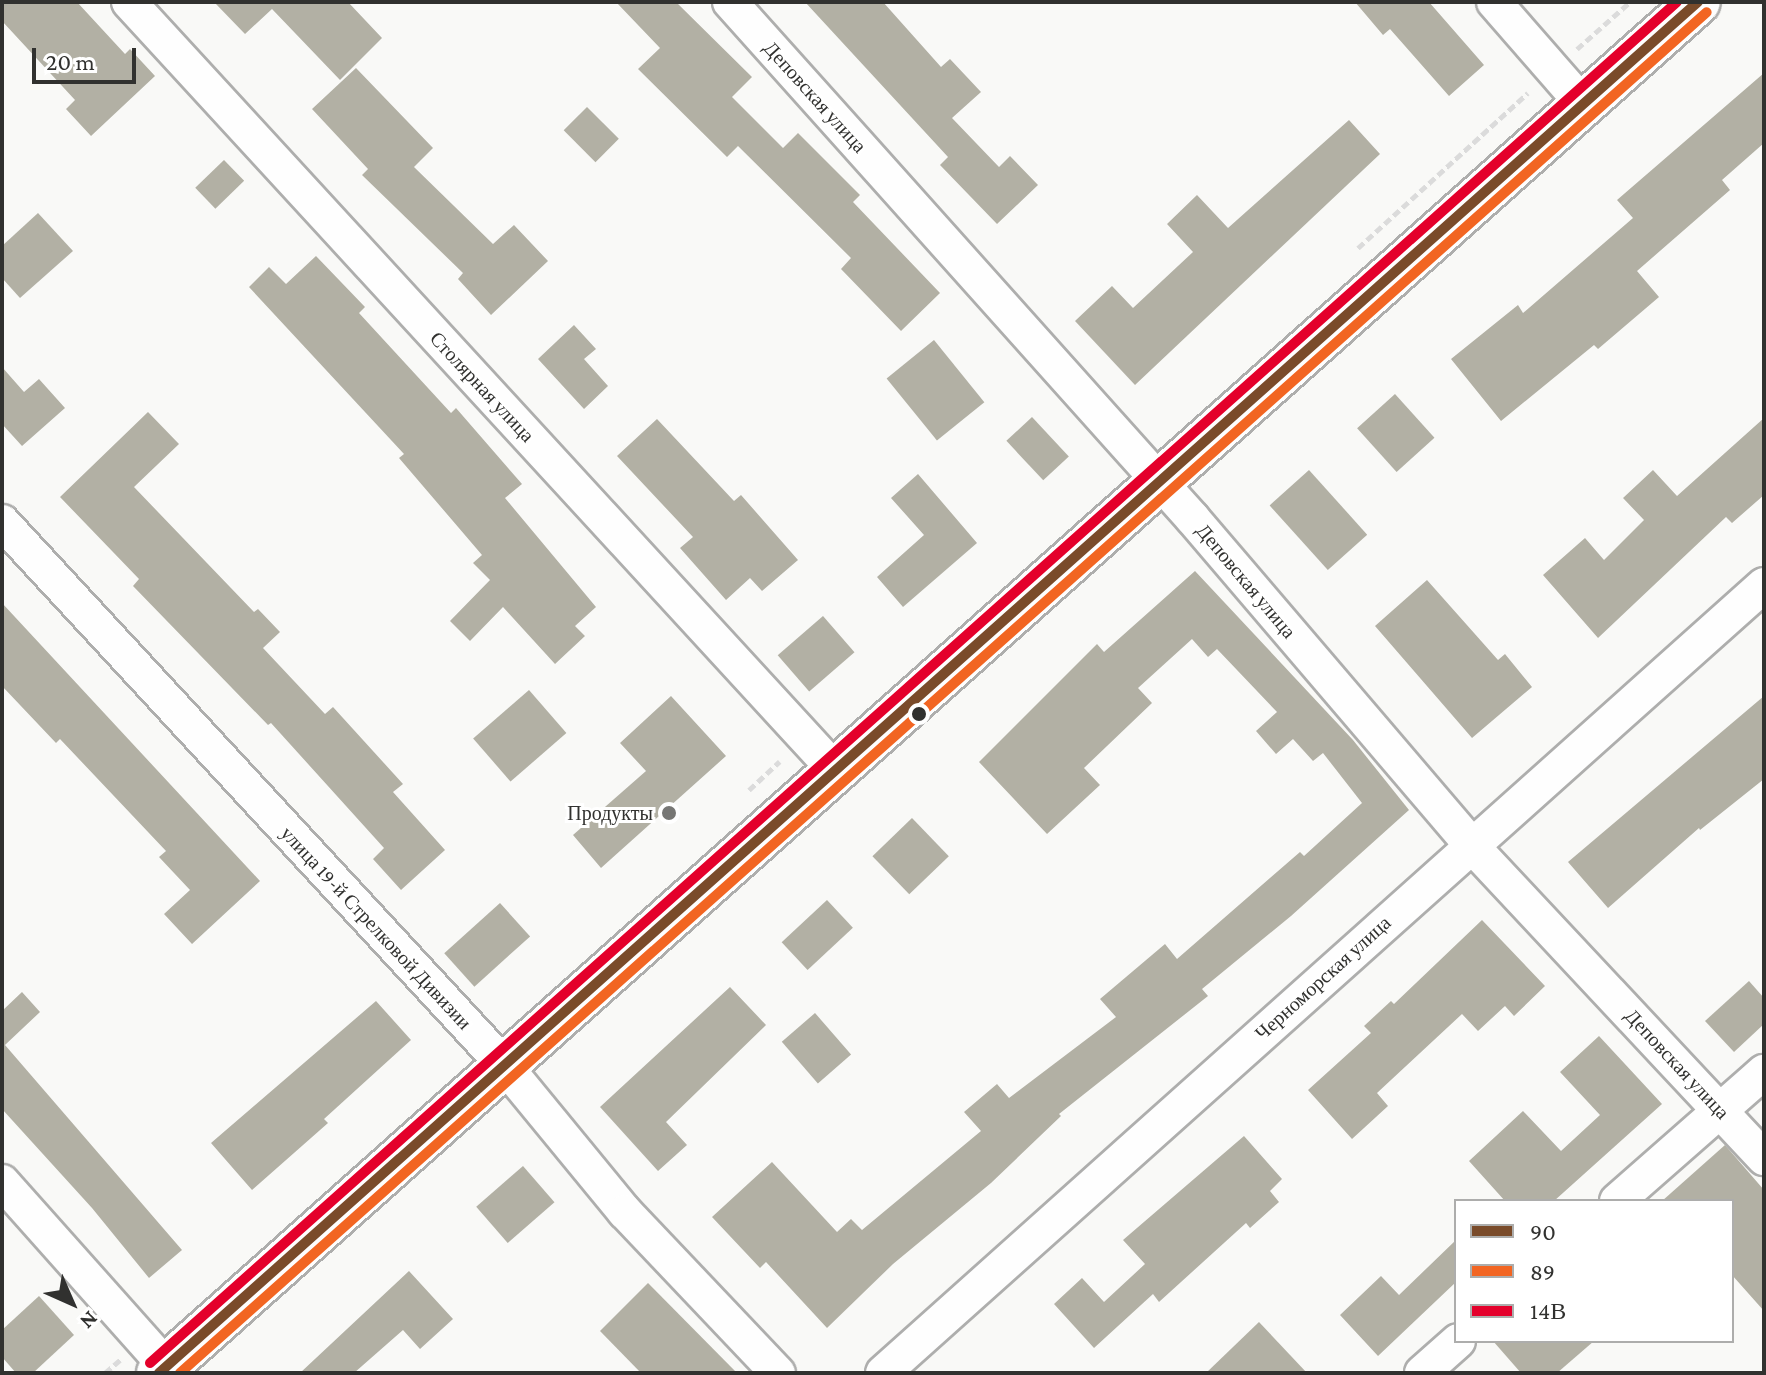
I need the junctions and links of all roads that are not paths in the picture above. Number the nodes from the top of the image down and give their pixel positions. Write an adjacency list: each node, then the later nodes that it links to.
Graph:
1 (129, 2): 9 (street, Столярная улица)
2 (730, 2): 6 (street, Деповская улица)
3 (1494, 2): 5 (street)
4 (1698, 2): 5 (main road)
5 (1583, 104): 6 (main road)
6 (1159, 482): 9 (main road); 10 (street, Деповская улица)
7 (2, 522): 11 (street, улица 19-й Стрелковой Дивизии)
8 (1764, 585): 10 (street, Черноморская улица)
9 (836, 771): 11 (main road)
10 (1471, 845): 13 (street, Деповская улица); 20 (street, Черноморская улица)
11 (505, 1066): 18 (main road); 19 (street, улица 19-й Стрелковой Дивизии)
12 (1764, 1072): 13 (street)
13 (1720, 1110): 14 (street, Деповская улица); 16 (street)
14 (1764, 1158)
15 (2, 1182): 18 (street)
16 (1619, 1199)
17 (1456, 1343): 21 (street)
18 (162, 1370)
19 (778, 1373)
20 (883, 1373)
21 (1422, 1373)

